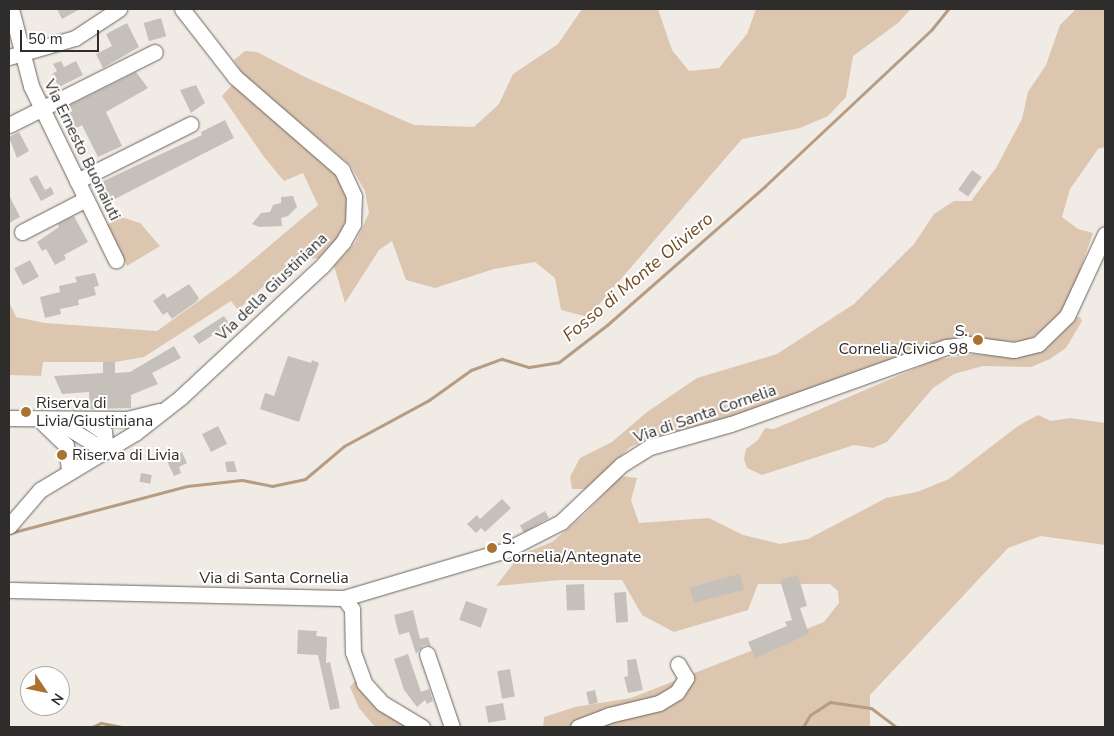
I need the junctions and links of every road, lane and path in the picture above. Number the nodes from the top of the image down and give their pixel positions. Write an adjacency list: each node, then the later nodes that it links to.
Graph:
1 (11, 9): 5 (street, Via Ernesto Buonaiuti)
2 (119, 9): 5 (street)
3 (182, 9): 14 (street, Via della Giustiniana)
4 (154, 52): 6 (street)
5 (15, 56): 6 (street, Via Ernesto Buonaiuti)
6 (42, 109): 8 (street); 9 (street, Via Ernesto Buonaiuti)
7 (191, 124): 9 (street)
8 (9, 125)
9 (77, 181): 10 (street, Via Ernesto Buonaiuti)
10 (86, 199): 11 (street); 13 (street, Via Ernesto Buonaiuti)
11 (22, 232)
12 (1105, 234): 22 (street, Via di Santa Cornelia)
13 (116, 260)
14 (167, 409): 16 (street); 18 (street, Via della Giustiniana)
15 (9, 418): 17 (street)
16 (82, 418): 17 (street); 18 (street)
17 (36, 420): 18 (street); 19 (street)
18 (106, 451): 19 (street, Via della Giustiniana)
19 (69, 471): 20 (street, Via della Giustiniana)
20 (9, 526)
21 (9, 590): 22 (street, Via di Santa Cornelia)
22 (344, 598): 25 (street)
23 (427, 654): 26 (street)
24 (678, 664): 27 (street)
25 (422, 727)
26 (452, 727)
27 (578, 727)

